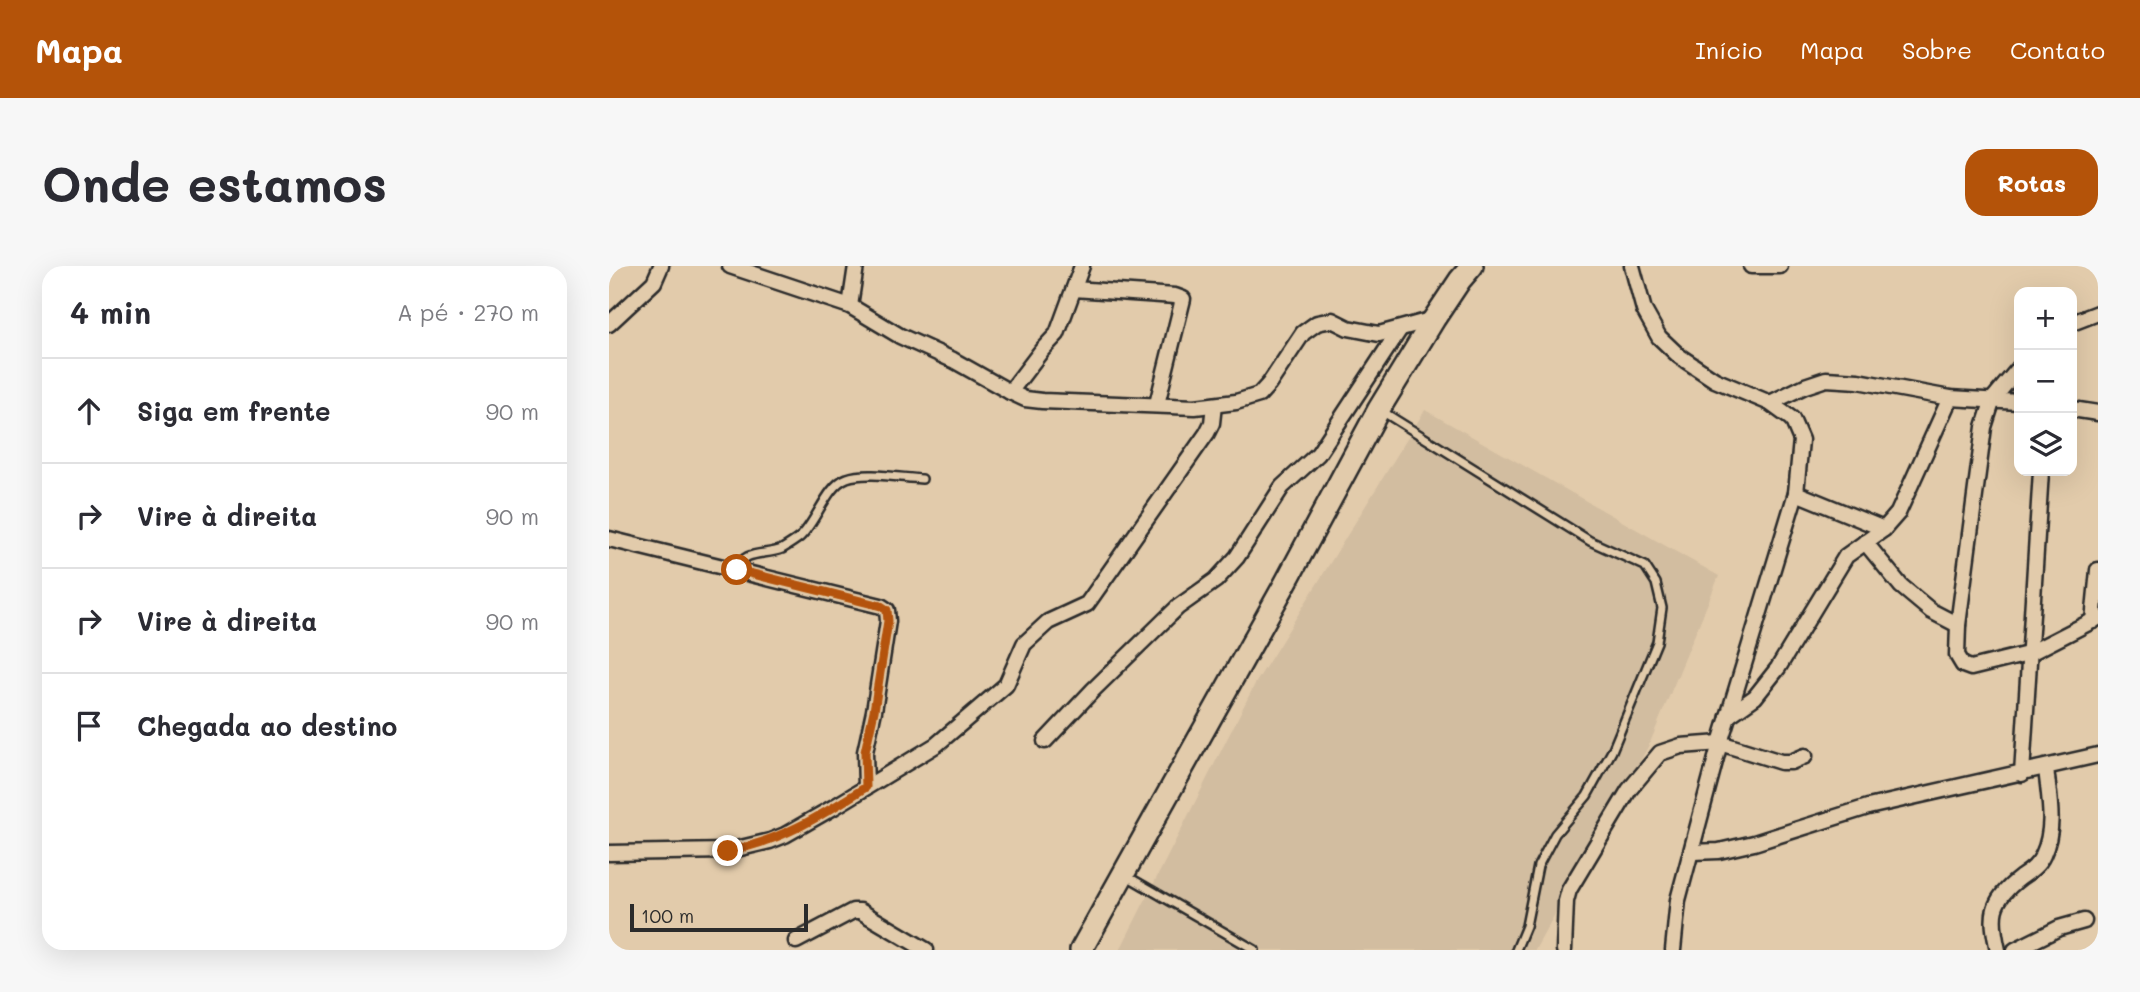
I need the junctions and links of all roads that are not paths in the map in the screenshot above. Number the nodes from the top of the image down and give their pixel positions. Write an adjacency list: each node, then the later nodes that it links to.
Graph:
1 (661, 266): 14 (street)
2 (730, 266): 10 (street)
3 (856, 266): 10 (street)
4 (1082, 266): 9 (street)
5 (1472, 266): 12 (street)
6 (1632, 266): 21 (street)
7 (1751, 266): 8 (street)
8 (1780, 266)
9 (1074, 289): 17 (street); 22 (street)
10 (850, 306): 17 (street)
11 (2098, 313): 13 (street)
12 (1434, 319): 15 (street); 24 (street)
13 (2077, 321)
14 (609, 324)
15 (1400, 329): 23 (street); 39 (street)
16 (2014, 374): 19 (street)
17 (1010, 392): 22 (street)
18 (1950, 398): 19 (street); 21 (street); 30 (street)
19 (1993, 399): 20 (street); 36 (street)
20 (2014, 401)
21 (1770, 403): 29 (street)
22 (1157, 404): 23 (street)
23 (1214, 405): 45 (street)
24 (1379, 409): 48 (street); 54 (lane)
25 (2077, 410): 26 (street)
26 (2098, 413)
27 (2041, 476): 37 (street)
28 (922, 479): 33 (lane)
29 (1795, 493): 30 (street); 38 (street)
30 (1884, 529): 32 (street)
31 (609, 539): 33 (street)
32 (1865, 542): 36 (street); 38 (street)
33 (737, 570): 45 (street)
34 (2098, 570): 35 (street)
35 (2095, 619): 37 (street)
36 (1958, 625): 37 (street)
37 (2028, 654): 44 (street)
38 (1728, 716): 40 (street)
39 (1045, 741)
40 (1720, 743): 42 (street); 46 (street); 55 (street)
41 (2098, 755): 43 (street)
42 (1805, 756)
43 (2046, 768): 44 (street); 57 (street)
44 (2022, 774): 46 (street)
45 (866, 787): 47 (street)
46 (1692, 852): 56 (street)
47 (609, 853)
48 (1123, 873): 52 (street); 53 (lane)
49 (2084, 921): 58 (street)
50 (796, 941): 51 (street)
51 (926, 950)
52 (1081, 950)
53 (1255, 950)
54 (1516, 950)
55 (1564, 950)
56 (1673, 950)
57 (1998, 950)
58 (2015, 950)

